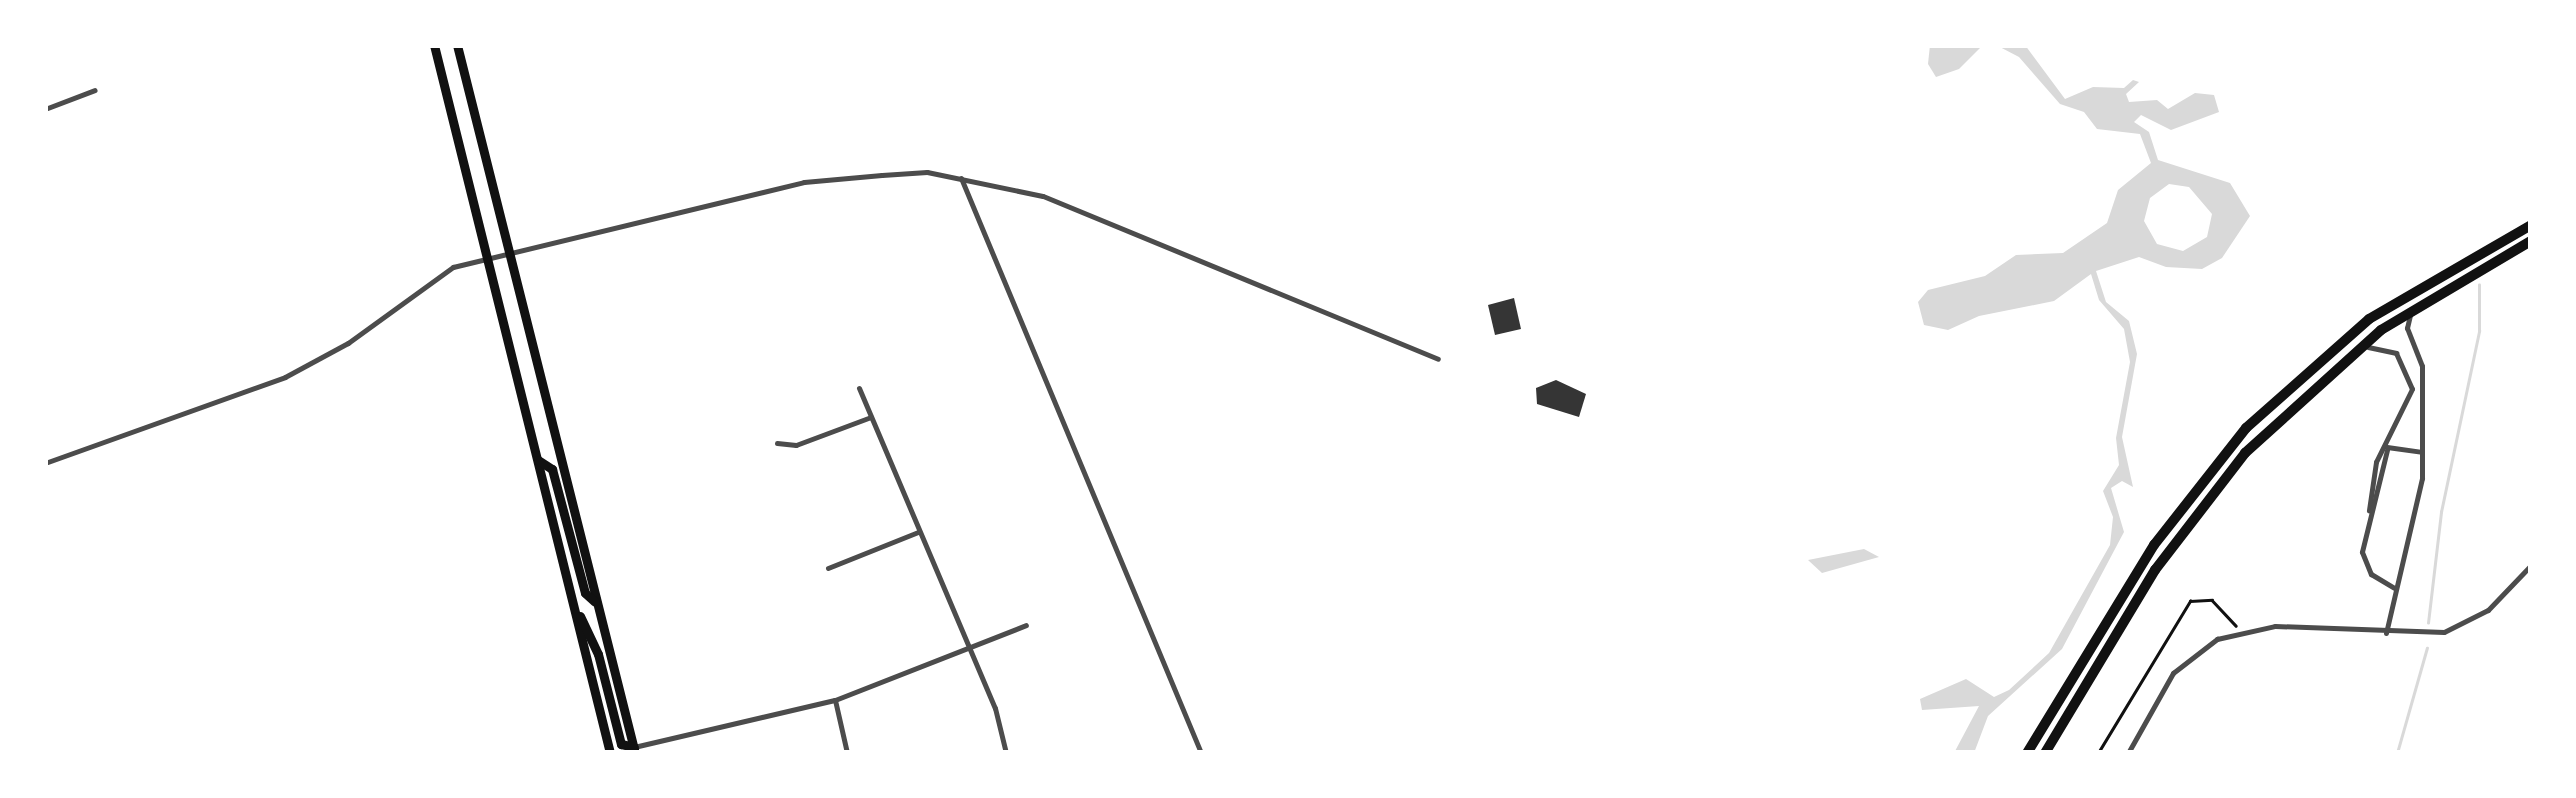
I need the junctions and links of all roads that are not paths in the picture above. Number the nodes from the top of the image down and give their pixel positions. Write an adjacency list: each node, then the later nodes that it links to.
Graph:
1 (434, 45): 9 (main road)
2 (456, 45): 8 (main road)
3 (94, 90): 4 (street)
4 (45, 109)
5 (961, 178): 8 (street); 12 (street); 34 (street)
6 (2531, 225): 35 (highway)
7 (2531, 242): 10 (highway)
8 (509, 254): 9 (street); 24 (main road)
9 (488, 258): 18 (main road); 19 (street)
10 (2413, 308): 11 (highway); 17 (street)
11 (2355, 350): 16 (street); 36 (highway)
12 (1438, 359)
13 (859, 388): 14 (street)
14 (871, 417): 15 (street); 20 (street)
15 (777, 444)
16 (2387, 447): 17 (street); 23 (street)
17 (2422, 452): 23 (street)
18 (538, 460): 24 (main road); 25 (main road)
19 (45, 462)
20 (919, 532): 22 (street); 28 (street)
21 (2531, 565): 27 (street)
22 (828, 568)
23 (2394, 588): 27 (street)
24 (598, 603): 30 (main road)
25 (574, 605): 30 (main road); 31 (main road)
26 (1026, 625): 28 (street)
27 (2386, 633): 37 (street)
28 (967, 650): 29 (street); 33 (street)
29 (835, 700): 30 (street); 32 (street)
30 (634, 750)
31 (610, 753)
32 (847, 753)
33 (1006, 753)
34 (1201, 753)
35 (2027, 753)
36 (2045, 753)
37 (2128, 753)

